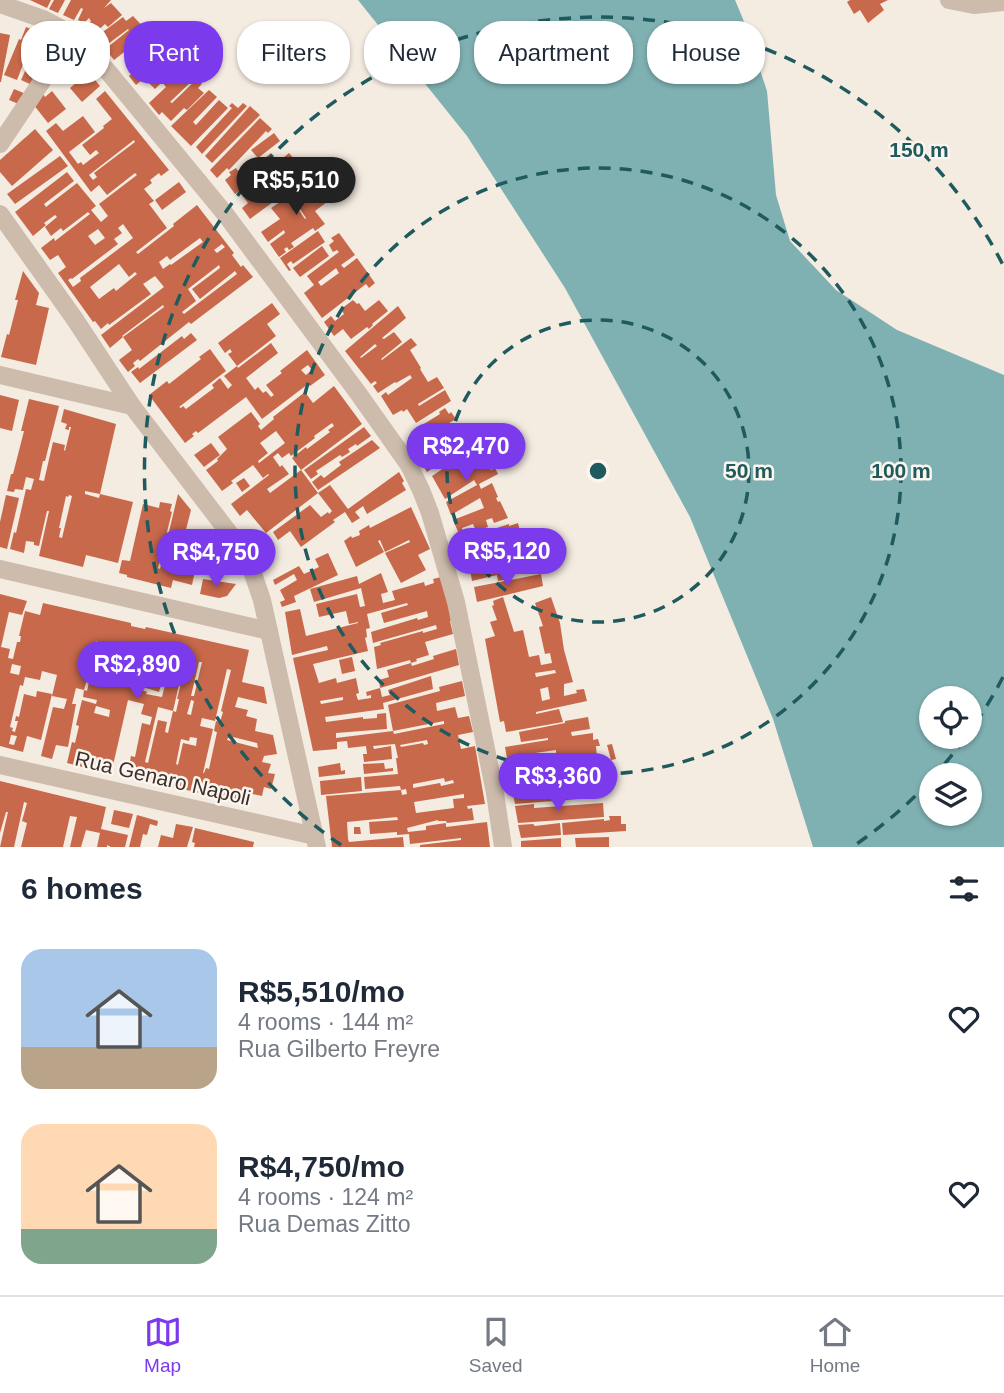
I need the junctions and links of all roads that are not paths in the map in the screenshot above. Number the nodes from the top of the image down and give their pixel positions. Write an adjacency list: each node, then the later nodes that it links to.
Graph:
1 (948, 0): 2 (street)
2 (1004, 2)
3 (0, 4): 4 (street)
4 (47, 21)
5 (110, 74): 15 (street)
6 (40, 84): 7 (street)
7 (0, 144)
8 (0, 214): 10 (street)
9 (0, 375): 10 (street)
10 (132, 406): 12 (street)
11 (0, 569): 12 (street)
12 (269, 631): 14 (street)
13 (0, 765): 14 (street, Rua Genaro Napoli)
14 (316, 842)
15 (503, 847)

